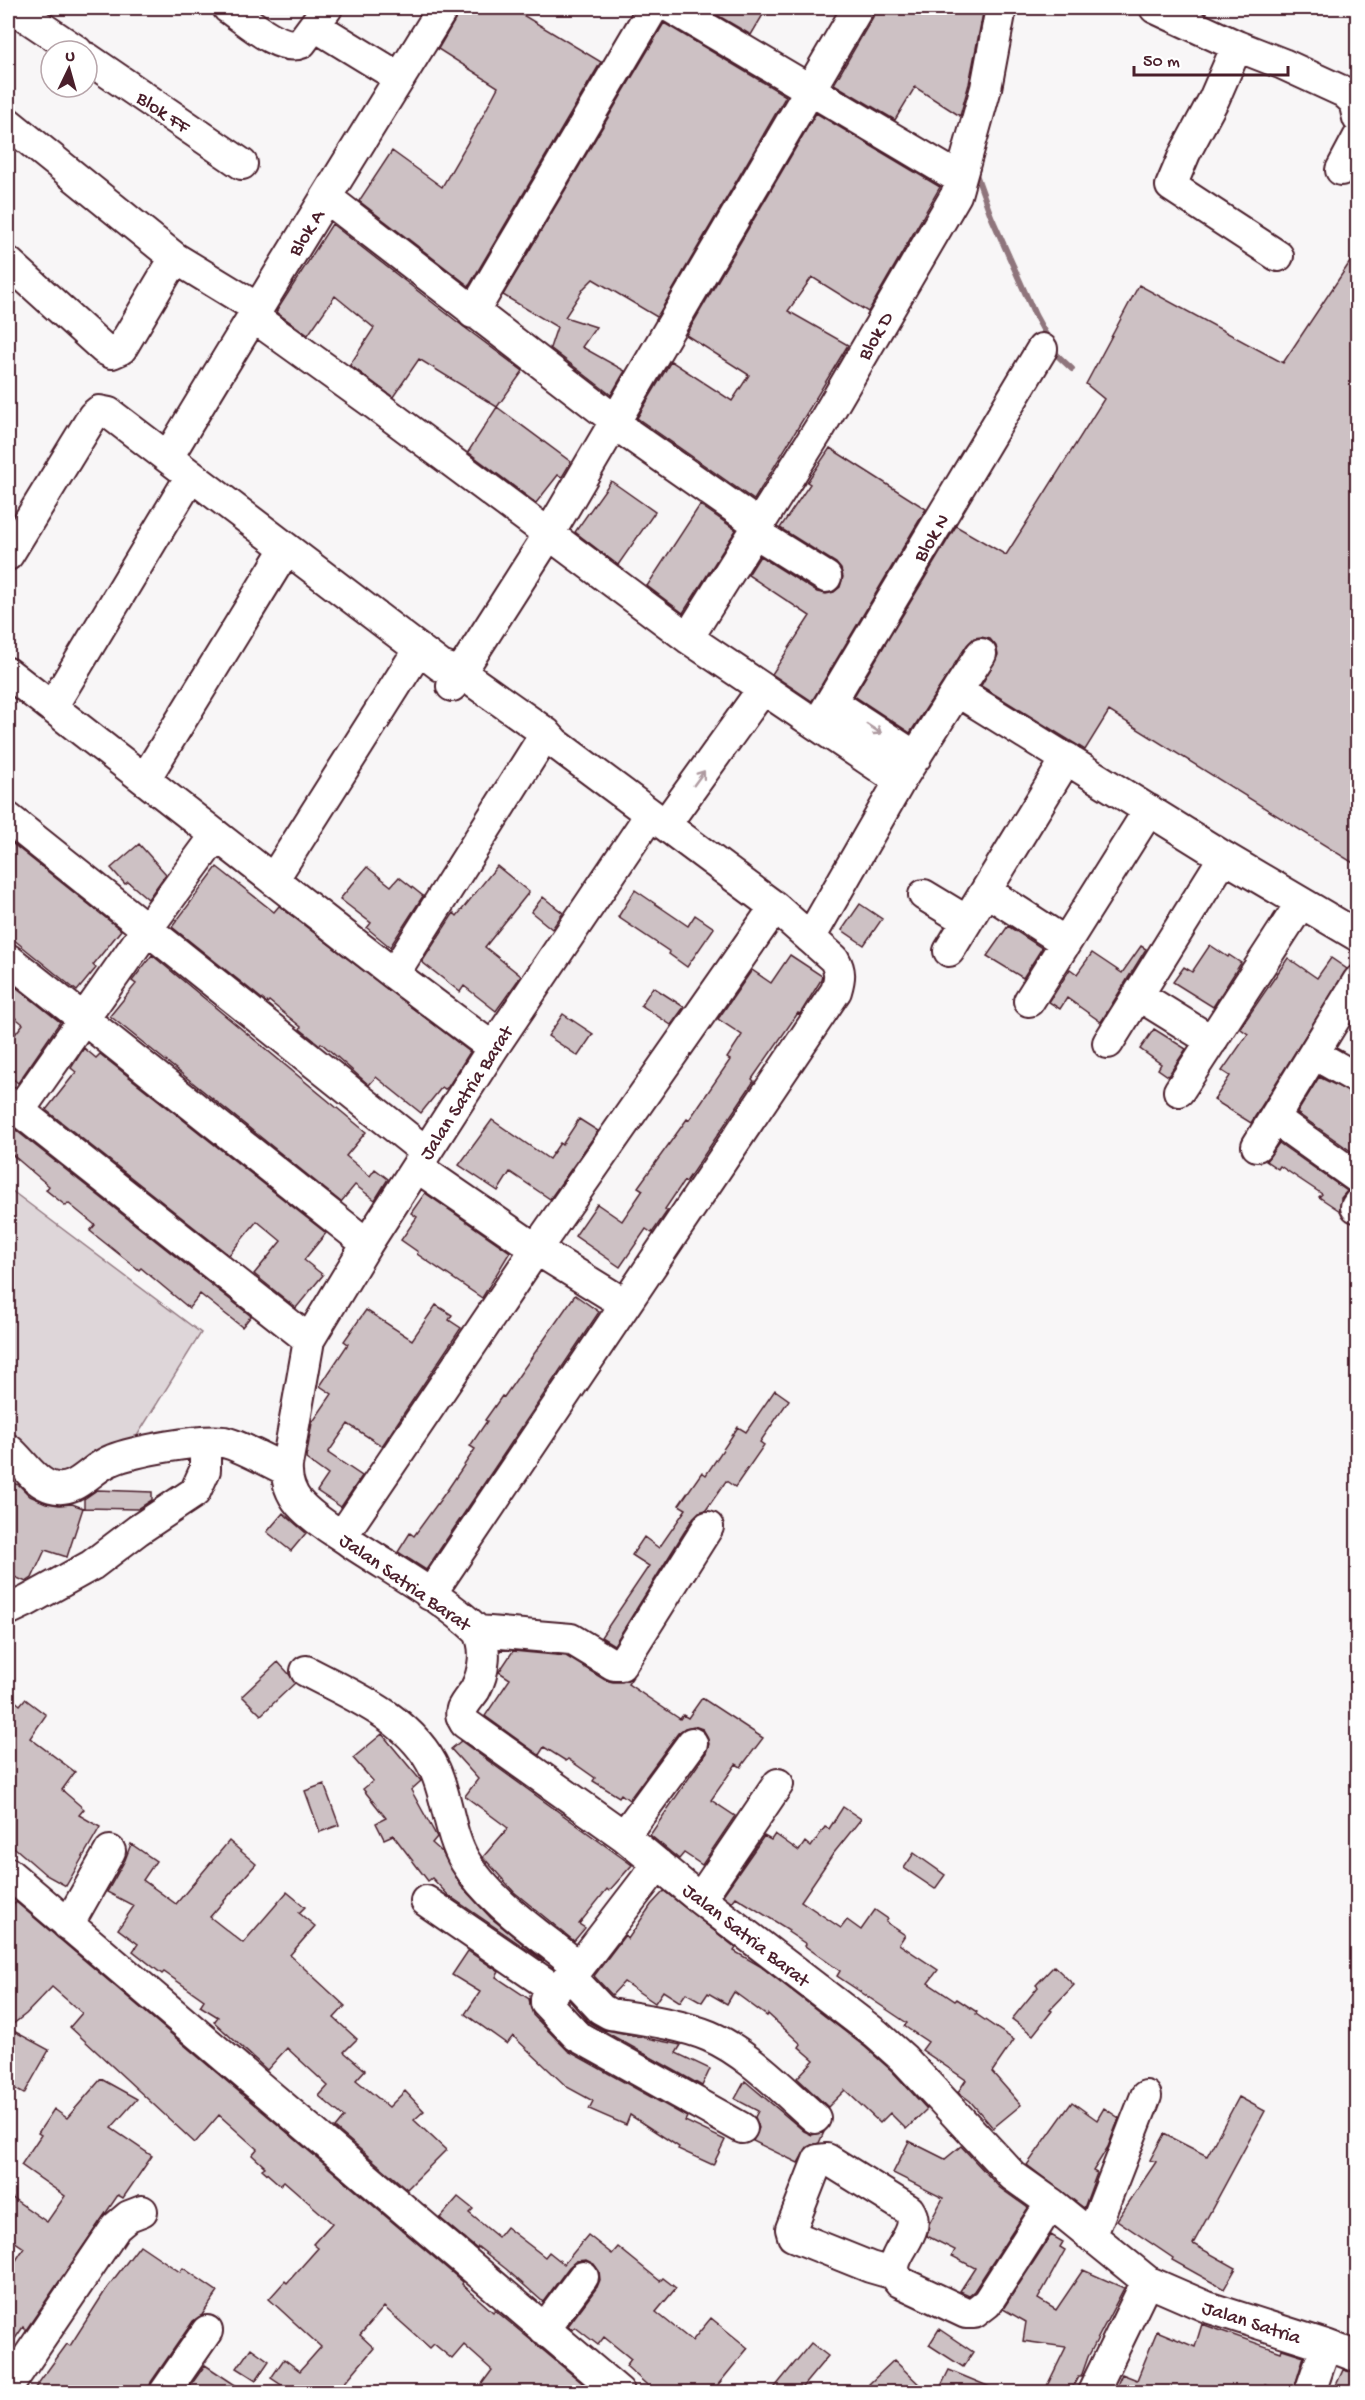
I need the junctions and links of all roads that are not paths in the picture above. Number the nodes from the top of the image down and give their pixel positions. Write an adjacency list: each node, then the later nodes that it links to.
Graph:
1 (13, 8): 10 (street)
2 (228, 8): 9 (street)
3 (443, 8): 13 (street, Blok A)
4 (653, 8): 25 (street)
5 (672, 8): 14 (street)
6 (858, 8): 14 (street)
7 (1002, 8): 20 (street, Blok D)
8 (1155, 8): 11 (street)
9 (321, 17): 13 (street)
10 (59, 39)
11 (1237, 46): 15 (street); 22 (street)
12 (99, 66): 18 (street, Blok FF)
13 (400, 78): 21 (street, Blok A)
14 (811, 89): 20 (street); 28 (street)
15 (1358, 118)
16 (8, 123): 24 (street)
17 (1358, 138): 19 (street)
18 (242, 164)
19 (1341, 170)
20 (959, 178): 31 (street, Blok D)
21 (327, 198): 25 (street); 26 (street, Blok A)
22 (1278, 256)
23 (8, 262): 24 (street)
24 (170, 265): 26 (street)
25 (473, 313): 28 (street)
26 (252, 316): 29 (street, Blok A); 32 (street)
27 (1042, 350): 43 (street, Blok N)
28 (616, 421): 31 (street); 32 (street)
29 (168, 457): 30 (street); 34 (street)
30 (191, 477): 33 (street); 42 (street)
31 (756, 528): 35 (street); 36 (street, Blok D)
32 (549, 534): 36 (street); 38 (street)
33 (286, 549): 38 (street); 47 (street)
34 (8, 555)
35 (826, 577)
36 (688, 638): 40 (street)
37 (981, 654): 41 (street)
38 (443, 668): 44 (street); 53 (street)
39 (8, 673): 42 (street)
40 (762, 690): 43 (street); 50 (street, Jalan Satria Barat, one-way to 40)
41 (957, 691): 45 (street); 46 (street)
42 (52, 707): 47 (street)
43 (824, 713): 46 (street)
44 (546, 741): 50 (street); 65 (street)
45 (1067, 758): 48 (street); 54 (street)
46 (908, 769): 61 (street)
47 (145, 778): 51 (street)
48 (1149, 810): 52 (street); 62 (street)
49 (8, 818): 59 (street)
50 (657, 820): 57 (street); 72 (street, Jalan Satria Barat)
51 (216, 835): 53 (street); 59 (street)
52 (1224, 857): 56 (street); 67 (street)
53 (273, 880): 65 (street)
54 (986, 891): 58 (street); 62 (street)
55 (924, 895): 58 (street)
56 (1300, 903): 60 (street); 70 (street)
57 (775, 908): 61 (street); 82 (street)
58 (967, 921): 63 (street)
59 (147, 929): 69 (street); 79 (street)
60 (1358, 936)
61 (810, 938): 83 (street)
62 (1065, 942): 68 (street)
63 (949, 951)
64 (8, 959): 69 (street)
65 (394, 974): 72 (street)
66 (1358, 981): 73 (street)
67 (1138, 995): 70 (street); 71 (street)
68 (1029, 1001)
69 (82, 1020): 76 (street); 81 (street)
70 (1212, 1041): 75 (street)
71 (1108, 1043)
72 (493, 1048): 79 (street, Jalan Satria Barat)
73 (1314, 1054): 74 (street); 77 (street)
74 (1358, 1079)
75 (1179, 1091)
76 (13, 1106): 84 (street)
77 (1274, 1118): 78 (street); 80 (street)
78 (1257, 1146)
79 (421, 1160): 81 (street, Jalan Satria Barat); 82 (street)
80 (1358, 1178)
81 (367, 1244): 84 (street, Jalan Satria Barat)
82 (536, 1249): 83 (street); 89 (street)
83 (625, 1304): 90 (street)
84 (309, 1340): 87 (street, Jalan Satria Barat)
85 (214, 1443): 86 (street); 87 (street); 91 (street)
86 (8, 1449)
87 (277, 1466): 89 (street, Jalan Satria Barat)
88 (708, 1527): 92 (street)
89 (342, 1536): 90 (street, Jalan Satria Barat)
90 (430, 1595): 92 (street, Jalan Satria Barat)
91 (8, 1610)
92 (478, 1631): 96 (street, Jalan Satria Barat)
93 (306, 1671): 103 (street)
94 (692, 1743): 96 (street)
95 (778, 1784): 100 (street)
96 (624, 1836): 98 (street, Jalan Satria Barat)
97 (110, 1851): 102 (street)
98 (658, 1864): 100 (street, Jalan Satria Barat); 103 (street)
99 (8, 1872): 102 (street)
100 (700, 1899): 107 (street, Jalan Satria Barat)
101 (426, 1901): 103 (street)
102 (68, 1925): 113 (street)
103 (568, 1977): 105 (street); 106 (street)
104 (1146, 2097): 109 (street)
105 (815, 2118)
106 (742, 2128)
107 (1051, 2203): 109 (street, Jalan Satria Barat); 110 (street)
108 (142, 2211): 118 (street)
109 (1091, 2236): 112 (street, Jalan Satria Barat)
110 (894, 2274)
111 (583, 2277): 113 (street)
112 (1147, 2281): 115 (street, Jalan Satria); 121 (street)
113 (544, 2329): 117 (street)
114 (207, 2331): 119 (street)
115 (1326, 2345): 116 (street, Jalan Satria); 122 (street)
116 (1358, 2357)
117 (585, 2382): 120 (street)
118 (8, 2387)
119 (165, 2392)
120 (619, 2392)
121 (1093, 2392)
122 (1310, 2392)

